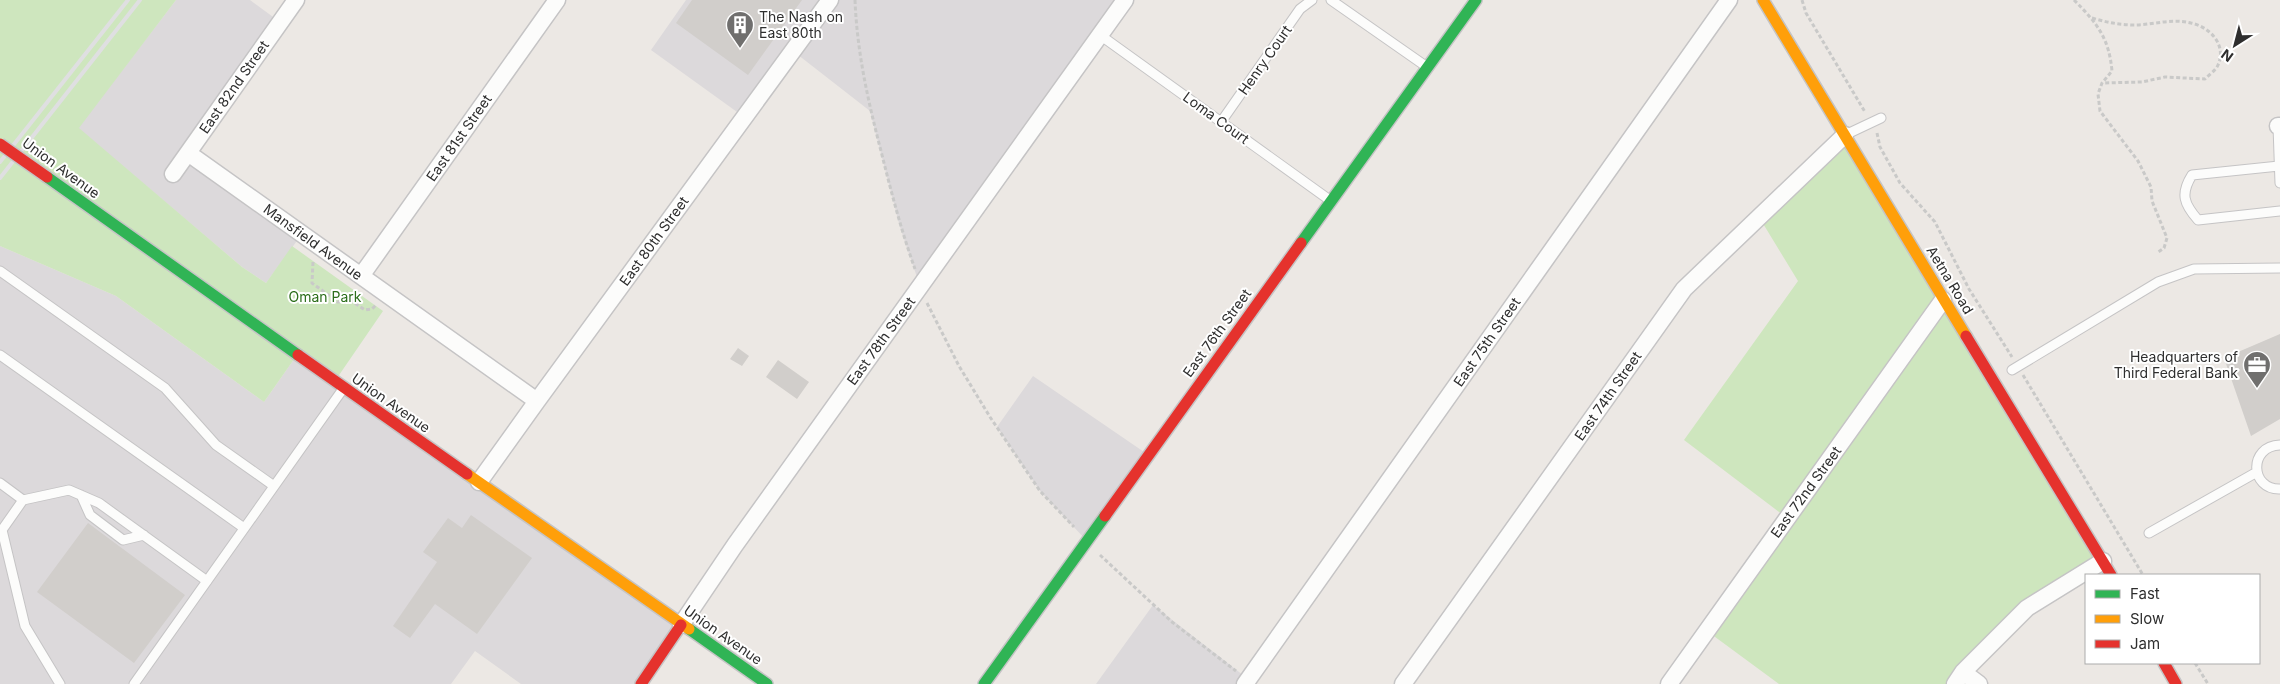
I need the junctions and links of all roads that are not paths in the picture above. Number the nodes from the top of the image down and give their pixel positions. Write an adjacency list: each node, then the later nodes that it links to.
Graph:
1 (296, 0): 17 (street, East 82nd Street)
2 (557, 0): 25 (street, East 81st Street)
3 (830, 0): 30 (street, East 80th Street)
4 (1126, 0): 10 (street, East 78th Street)
5 (1312, 0): 13 (lane, Henry Court)
6 (1331, 0): 11 (lane)
7 (1476, 0): 11 (street, East 76th Street)
8 (1729, 0): 49 (street, East 75th Street)
9 (1763, 0): 15 (street, Aetna Road)
10 (1100, 35): 13 (lane, Loma Court); 46 (street, East 78th Street)
11 (1428, 68): 21 (street, East 76th Street)
12 (1882, 118): 15 (lane)
13 (1222, 122): 21 (lane, Loma Court)
14 (2279, 126): 18 (lane)
15 (1845, 136): 26 (street, Aetna Road); 55 (street, East 74th Street)
16 (0, 144): 29 (street, Union Avenue, bridge)
17 (188, 152): 19 (street, East 82nd Street); 25 (street, Mansfield Avenue)
18 (2279, 166): 20 (lane); 22 (lane)
19 (173, 174)
20 (2280, 182)
21 (1331, 201): 54 (street, East 76th Street)
22 (2280, 211)
23 (2280, 268): 28 (lane)
24 (0, 271): 35 (lane)
25 (362, 276): 30 (street, Mansfield Avenue)
26 (1943, 300): 42 (street, Aetna Road); 56 (street, East 72nd Street)
27 (0, 355): 39 (lane)
28 (2012, 370)
29 (344, 388): 34 (street, Union Avenue); 35 (lane)
30 (537, 401): 34 (street, East 80th Street)
31 (2280, 445): 32 (lane)
32 (2257, 472): 36 (lane); 40 (lane)
33 (0, 482): 38 (lane)
34 (479, 482): 46 (street, Union Avenue)
35 (274, 486): 39 (lane)
36 (2280, 489)
37 (81, 495): 38 (lane); 41 (lane); 41 (lane)
38 (23, 500): 50 (lane)
39 (244, 528): 45 (lane)
40 (2149, 533)
41 (144, 535): 45 (lane)
42 (2107, 568): 43 (street)
43 (2095, 574)
44 (2085, 579): 48 (street)
45 (206, 581): 51 (lane)
46 (681, 625): 52 (street, East 78th Street); 53 (street, Union Avenue)
47 (2165, 664): 58 (street)
48 (1959, 678): 57 (street)
49 (1242, 679)
50 (60, 684)
51 (134, 684)
52 (641, 684)
53 (767, 684)
54 (984, 684)
55 (1403, 684)
56 (1668, 684)
57 (1980, 684)
58 (2176, 684)

